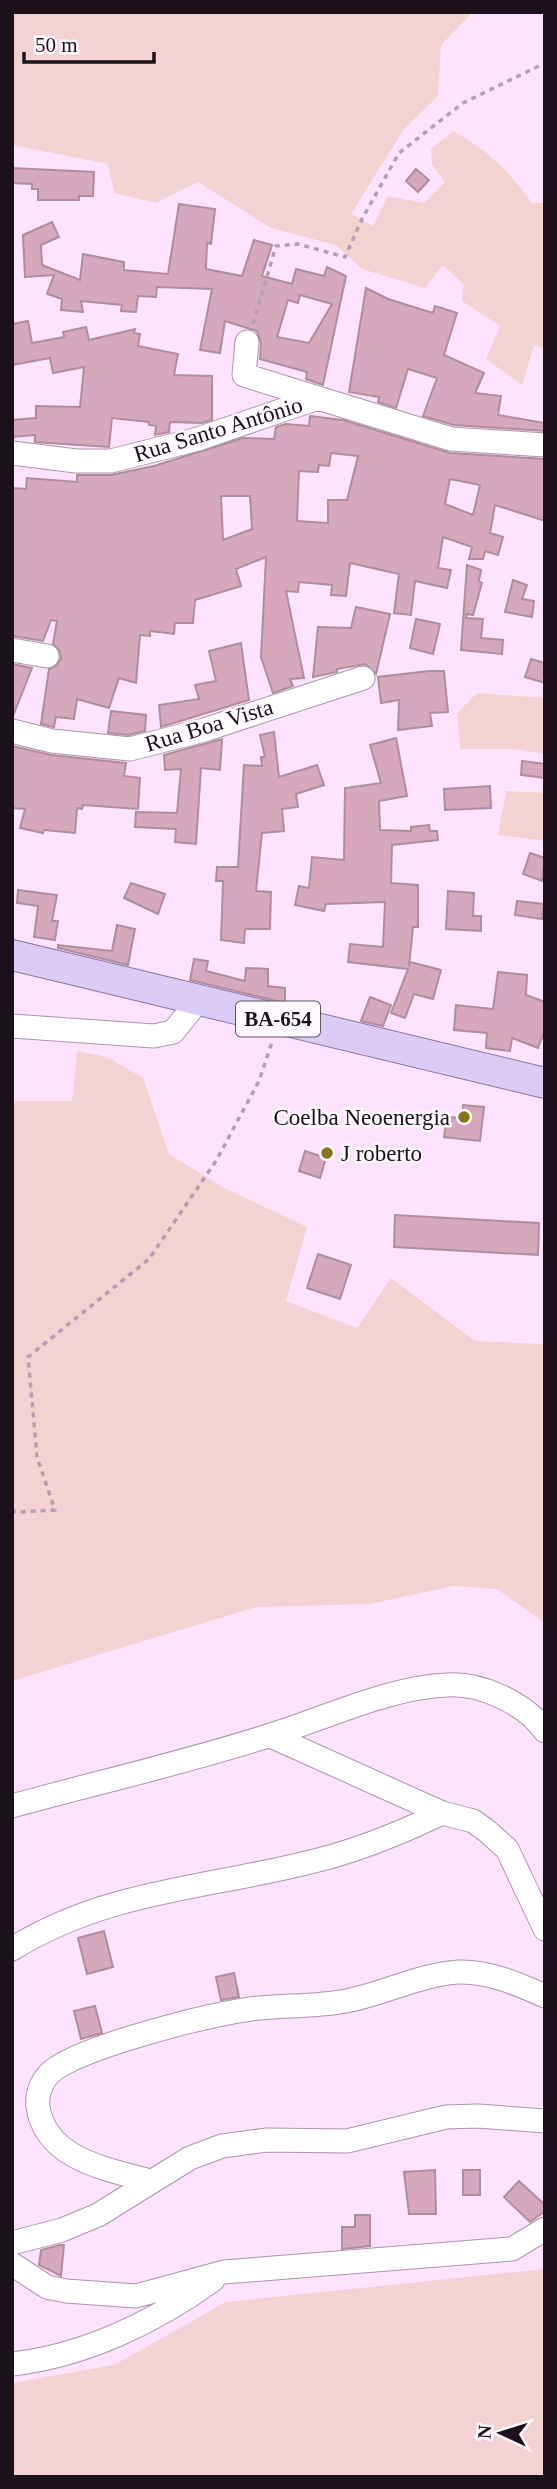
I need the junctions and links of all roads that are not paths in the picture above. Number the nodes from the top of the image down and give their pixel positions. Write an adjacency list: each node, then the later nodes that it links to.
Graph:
1 (247, 342): 2 (street)
2 (318, 398): 3 (street, Rua Santo Antônio); 4 (street, Rua Santo Antônio)
3 (545, 445)
4 (12, 453)
5 (17, 651): 6 (street)
6 (47, 656)
7 (363, 678): 8 (street, Rua Boa Vista)
8 (12, 730)
9 (12, 955): 10 (main road, BA-654)
10 (198, 1001): 11 (street); 12 (main road, BA-654)
11 (12, 1026)
12 (545, 1083)
13 (545, 1731): 14 (street)
14 (271, 1735): 15 (street); 16 (street)
15 (12, 1806)
16 (442, 1813): 17 (street); 18 (street)
17 (545, 1929)
18 (12, 1949)
19 (545, 1996): 21 (street)
20 (545, 2121): 21 (street)
21 (150, 2181): 23 (street)
22 (545, 2229): 25 (street)
23 (12, 2242)
24 (12, 2264): 25 (street)
25 (224, 2272): 26 (street)
26 (12, 2364)

